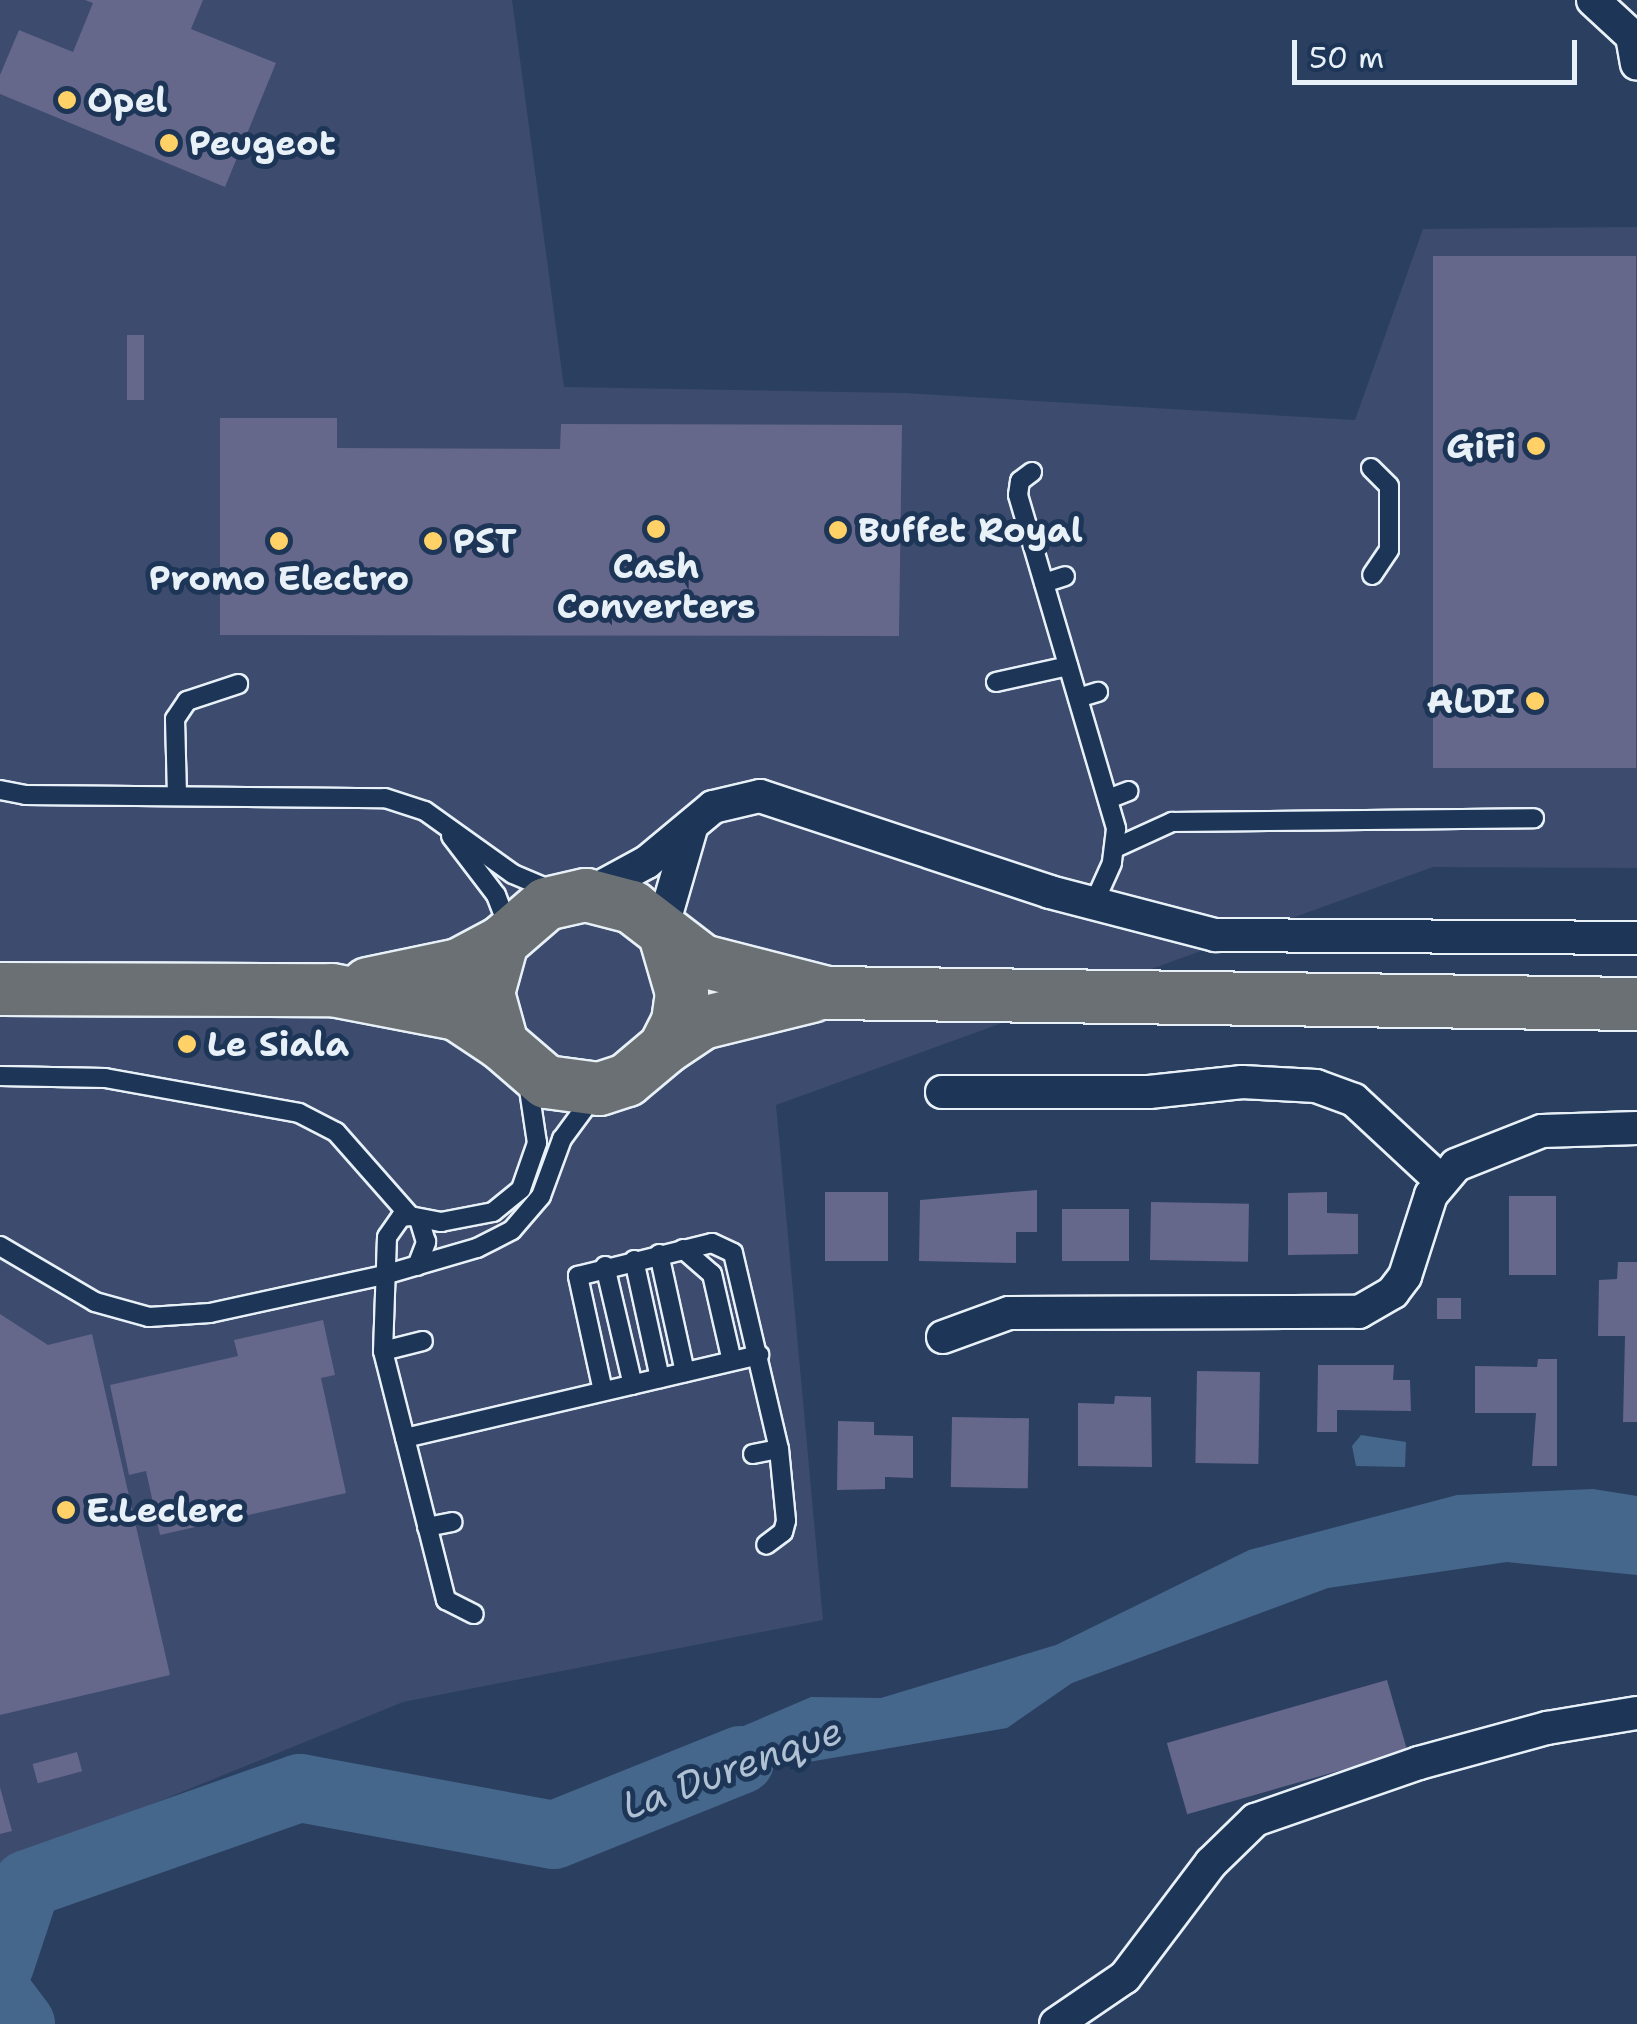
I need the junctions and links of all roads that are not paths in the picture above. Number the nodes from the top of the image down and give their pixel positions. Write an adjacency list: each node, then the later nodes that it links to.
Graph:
1 (1593, 0): 2 (street)
2 (1635, 42)
3 (1371, 468): 5 (lane)
4 (1032, 472): 7 (lane)
5 (1372, 575)
6 (1065, 576): 7 (lane)
7 (1044, 583): 8 (lane)
8 (1068, 666): 9 (lane); 12 (lane)
9 (996, 682)
10 (238, 684): 15 (lane)
11 (1098, 692): 12 (lane)
12 (1078, 698): 16 (lane)
13 (0, 790): 15 (lane)
14 (1129, 792): 16 (lane)
15 (177, 796): 18 (lane)
16 (1108, 799): 20 (lane)
17 (1534, 818): 20 (lane)
18 (442, 823): 21 (lane); 24 (lane)
19 (693, 824): 21 (street); 22 (street); 23 (street)
20 (1115, 848): 22 (lane)
21 (580, 896): 23 (main road); 24 (main road)
22 (1093, 905): 25 (street)
23 (664, 935): 28 (main road); 30 (main road)
24 (506, 937): 27 (main road); 31 (main road)
25 (1637, 938)
26 (0, 989): 27 (main road)
27 (332, 990): 31 (main road)
28 (828, 993): 29 (main road); 30 (main road)
29 (1637, 1004)
30 (665, 1048): 33 (main road)
31 (513, 1056): 33 (main road); 37 (lane)
32 (0, 1076): 37 (lane)
33 (599, 1089): 42 (lane)
34 (942, 1092): 36 (street)
35 (1637, 1128): 36 (street)
36 (1440, 1180): 45 (street)
37 (414, 1217): 42 (lane); 44 (lane)
38 (0, 1246): 44 (lane)
39 (683, 1249): 40 (lane); 48 (lane); 49 (lane)
40 (659, 1254): 41 (lane); 50 (lane)
41 (634, 1260): 43 (lane); 51 (lane)
42 (417, 1266): 44 (lane)
43 (605, 1266): 52 (lane); 53 (lane)
44 (384, 1274): 47 (lane)
45 (942, 1337)
46 (423, 1341): 47 (lane)
47 (383, 1350): 54 (lane)
48 (759, 1355): 49 (lane); 55 (lane)
49 (732, 1361): 50 (lane)
50 (685, 1372): 51 (lane)
51 (660, 1378): 52 (lane)
52 (632, 1385): 53 (lane)
53 (604, 1391): 54 (lane)
54 (406, 1438): 58 (lane)
55 (779, 1449): 56 (lane); 59 (lane)
56 (753, 1454)
57 (453, 1522): 58 (lane)
58 (428, 1527): 60 (lane)
59 (766, 1545)
60 (474, 1614)
61 (1637, 1712): 62 (street)
62 (1056, 2024)

